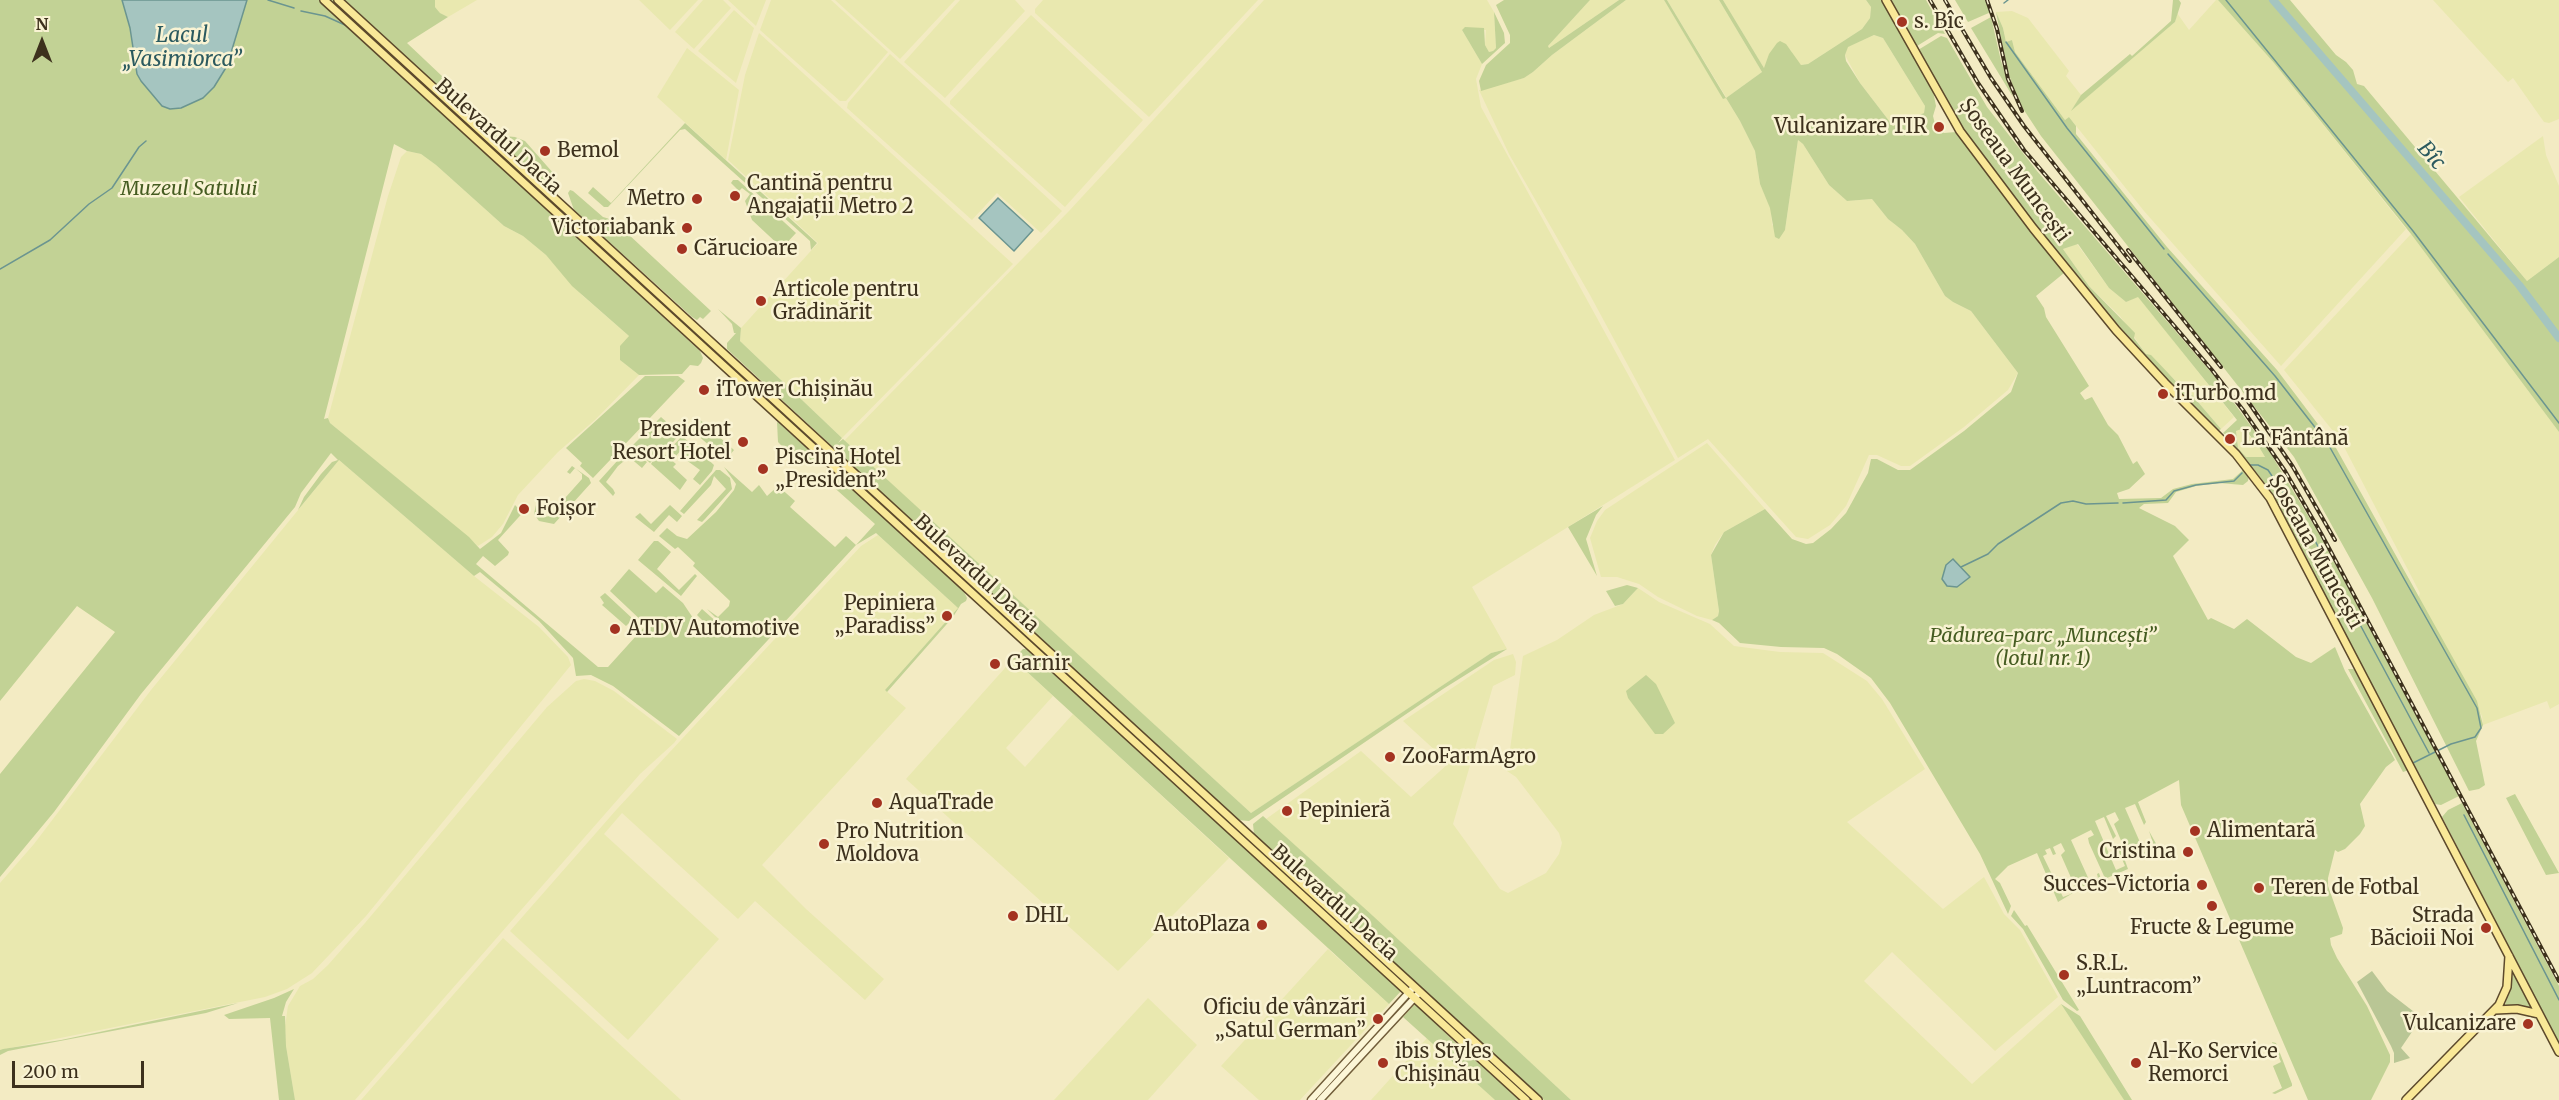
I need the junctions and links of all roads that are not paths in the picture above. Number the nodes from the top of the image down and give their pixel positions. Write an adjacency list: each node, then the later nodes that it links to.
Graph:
1 (324, 0): 5 (main road, Bulevardul Dacia)
2 (338, 0): 4 (main road, Bulevardul Dacia)
3 (1886, 0): 9 (main road, Șoseaua Muncești)
4 (718, 348): 5 (main road); 6 (main road, Bulevardul Dacia)
5 (712, 355): 6 (main road, Bulevardul Dacia)
6 (913, 533): 7 (main road, Bulevardul Dacia); 8 (main road, Bulevardul Dacia)
7 (1241, 828): 8 (main road); 10 (main road, Bulevardul Dacia)
8 (1234, 834): 10 (main road, Bulevardul Dacia)
9 (2509, 954): 11 (main road); 12 (main road, Șoseaua Muncești)
10 (1414, 992): 14 (street); 17 (main road, Bulevardul Dacia); 18 (main road, Bulevardul Dacia)
11 (2495, 1011): 12 (main road); 19 (main road)
12 (2539, 1014): 13 (main road, Șoseaua Muncești)
13 (2559, 1052)
14 (1339, 1075): 15 (street); 16 (street)
15 (1311, 1100)
16 (1320, 1100)
17 (1526, 1100)
18 (1538, 1100)
19 (2406, 1100)

